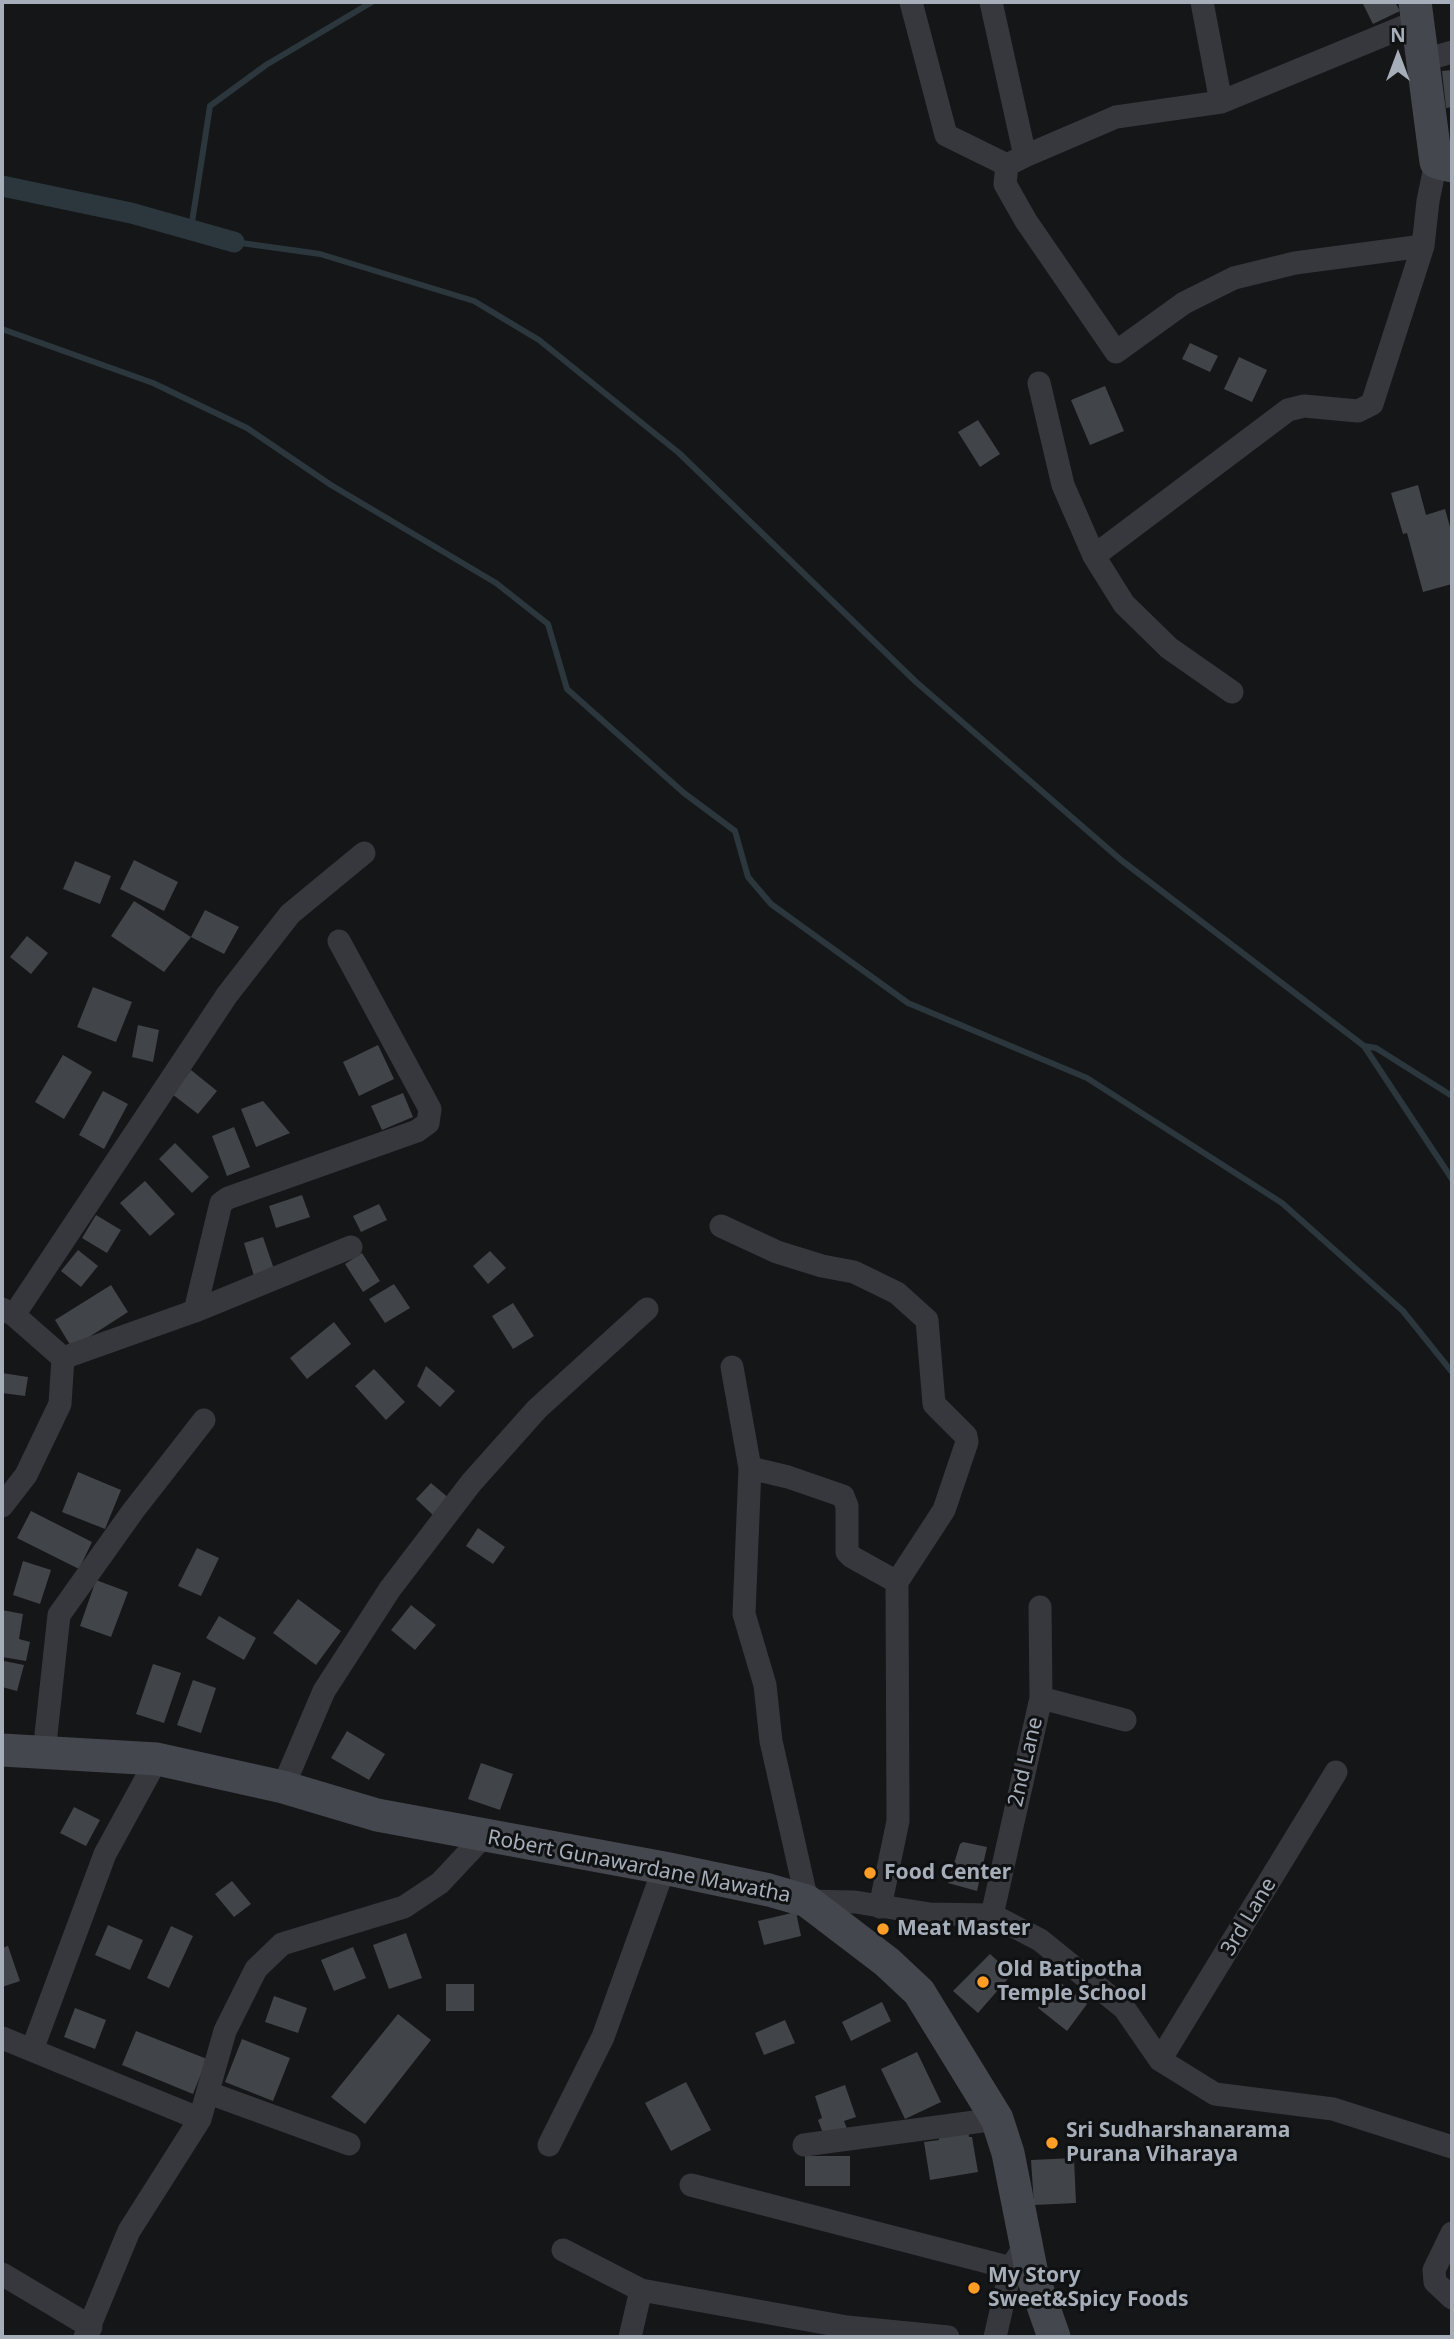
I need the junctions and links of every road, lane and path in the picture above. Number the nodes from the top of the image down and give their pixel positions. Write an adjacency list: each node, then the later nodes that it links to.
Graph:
1 (911, 2): 7 (street)
2 (991, 2): 7 (street)
3 (1202, 2): 6 (street)
4 (1417, 11): 5 (street); 6 (street)
5 (1438, 56): 8 (street)
6 (1221, 102): 7 (street)
7 (1016, 161): 9 (street)
8 (1444, 164): 9 (street)
9 (1423, 246): 11 (street)
10 (1039, 383): 11 (street)
11 (1094, 556): 12 (street)
12 (1232, 692)
13 (364, 853): 19 (street)
14 (339, 941): 18 (street)
15 (721, 1226): 25 (street)
16 (351, 1247): 18 (street)
17 (647, 1309): 33 (street)
18 (195, 1311): 20 (street)
19 (8, 1312): 20 (street)
20 (64, 1358): 24 (street)
21 (732, 1367): 23 (street)
22 (204, 1420): 30 (street)
23 (750, 1468): 25 (street); 36 (street)
24 (2, 1506)
25 (897, 1582): 37 (street)
26 (1040, 1607): 27 (street, 2nd Lane)
27 (1041, 1698): 28 (street); 38 (street, 2nd Lane)
28 (1125, 1720)
29 (2, 1750): 30 (street, Robert Gunawardane Mawatha)
30 (44, 1753): 31 (street, Robert Gunawardane Mawatha)
31 (157, 1759): 33 (street, Robert Gunawardane Mawatha); 40 (street)
32 (1336, 1772): 41 (street, 3rd Lane)
33 (282, 1787): 34 (street, Robert Gunawardane Mawatha)
34 (484, 1836): 35 (street, Robert Gunawardane Mawatha); 42 (street)
35 (664, 1868): 36 (street, Robert Gunawardane Mawatha); 46 (street)
36 (807, 1901): 37 (street); 44 (street, Robert Gunawardane Mawatha)
37 (880, 1907): 38 (street)
38 (992, 1915): 41 (street)
39 (2, 2038): 40 (street)
40 (32, 2050): 43 (street)
41 (1160, 2060): 48 (street)
42 (209, 2093): 43 (street); 45 (street)
43 (200, 2119): 56 (street)
44 (997, 2119): 47 (street); 52 (street, Robert Gunawardane Mawatha)
45 (349, 2144)
46 (549, 2145)
47 (804, 2145)
48 (1452, 2147)
49 (691, 2185): 52 (street)
50 (1452, 2233): 55 (street)
51 (563, 2250): 54 (street)
52 (1018, 2257): 59 (street); 60 (street, Robert Gunawardane Mawatha)
53 (2, 2274): 56 (street)
54 (641, 2290): 57 (street); 58 (street)
55 (1452, 2298)
56 (88, 2332)
57 (630, 2337)
58 (948, 2337)
59 (995, 2337)
60 (1055, 2337)

